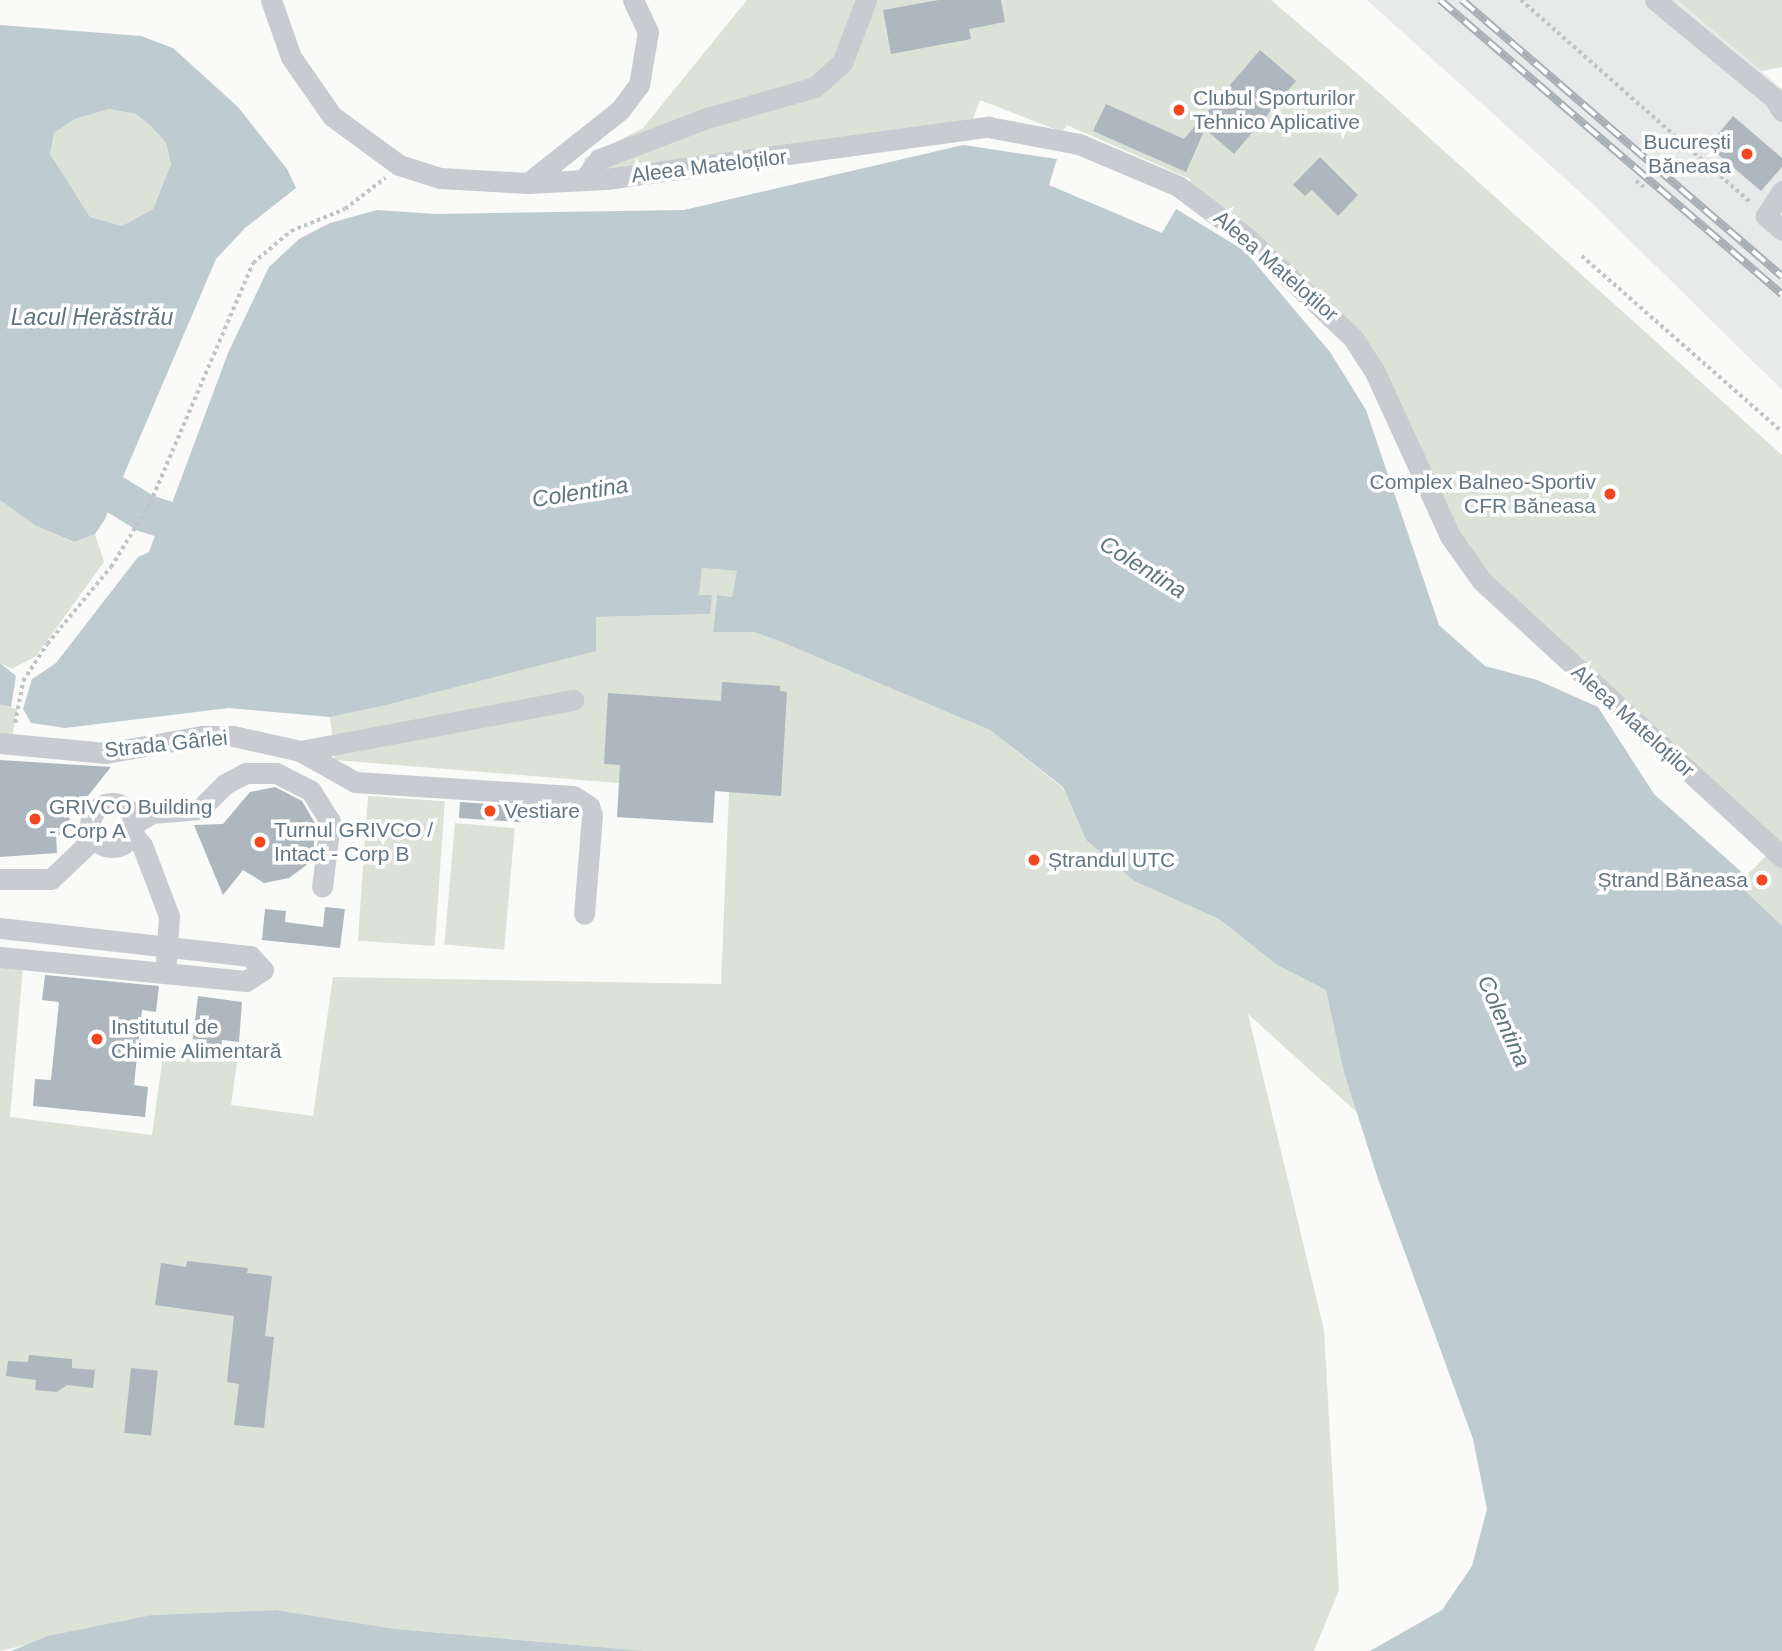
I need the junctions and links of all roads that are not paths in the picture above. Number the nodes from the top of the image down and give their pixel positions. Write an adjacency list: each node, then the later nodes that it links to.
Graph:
1 (271, 0): 7 (lane, Aleea Mateloților)
2 (633, 0): 7 (lane)
3 (866, 0): 6 (lane)
4 (1655, 0): 5 (lane)
5 (1779, 101)
6 (584, 180): 7 (lane, Aleea Mateloților); 15 (lane, Aleea Mateloților)
7 (528, 183)
8 (1782, 191): 9 (lane)
9 (1774, 223)
10 (573, 700): 12 (lane)
11 (0, 743): 12 (lane, Strada Gârlei)
12 (300, 751): 18 (lane, Strada Gârlei)
13 (134, 829): 14 (lane); 14 (lane); 17 (lane); 21 (lane)
14 (94, 838): 16 (lane)
15 (1782, 857)
16 (0, 880)
17 (322, 887)
18 (584, 914)
19 (0, 928): 20 (lane)
20 (41, 933): 21 (lane); 23 (lane)
21 (168, 946): 24 (lane); 24 (lane)
22 (0, 957): 23 (lane)
23 (37, 961): 24 (lane)
24 (164, 973)

